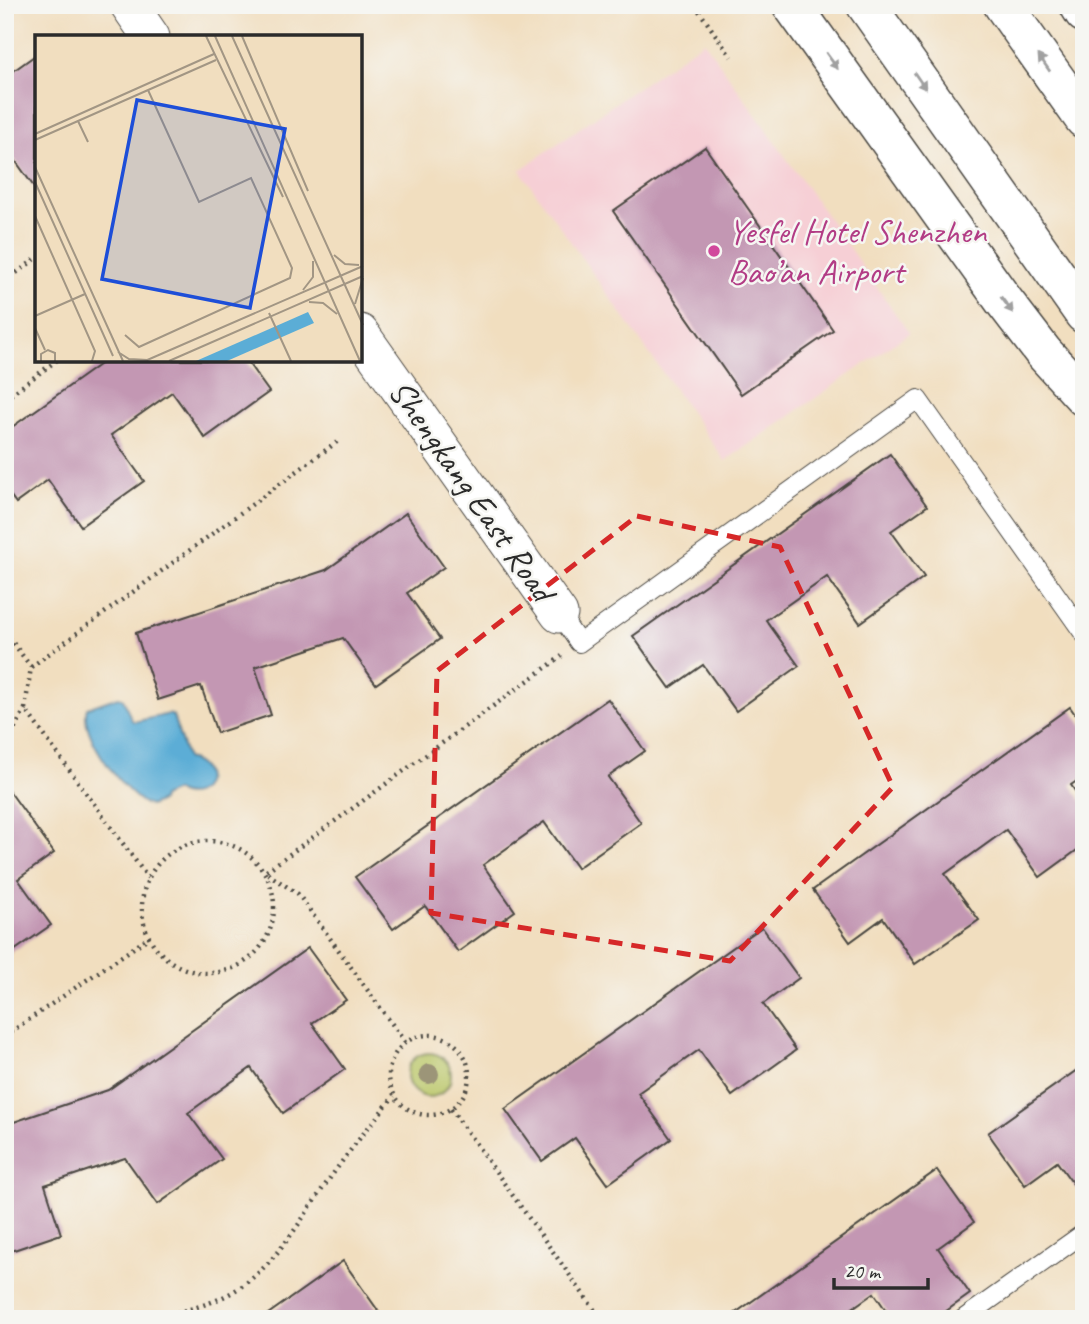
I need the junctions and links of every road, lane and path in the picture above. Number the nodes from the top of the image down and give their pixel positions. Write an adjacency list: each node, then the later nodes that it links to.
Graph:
1 (129, 5): 8 (street)
2 (695, 5): 9 (path)
3 (792, 5): 16 (main road, one-way to 16)
4 (866, 5): 13 (main road, one-way to 13)
5 (1003, 5): 10 (main road, one-way to 5)
6 (1079, 5): 7 (main road)
7 (1084, 13)
8 (150, 35)
9 (731, 57)
10 (1084, 119)
11 (35, 259): 12 (path)
12 (5, 281)
13 (1084, 314)
14 (362, 336): 19 (street, Shengkang East Road)
15 (54, 362): 17 (path)
16 (1084, 397)
17 (5, 399)
18 (341, 439): 23 (path)
19 (559, 614): 22 (lane)
20 (5, 632): 23 (path)
21 (1084, 634): 22 (lane)
22 (579, 643): 26 (path)
23 (31, 667): 24 (path)
24 (25, 709): 25 (path); 27 (path)
25 (5, 747)
26 (265, 872): 27 (path); 28 (path); 30 (path)
27 (148, 879): 28 (path)
28 (148, 938): 29 (path)
29 (5, 1036)
30 (405, 1042): 31 (path); 32 (path)
31 (394, 1096): 32 (path); 34 (path)
32 (451, 1109): 35 (path)
33 (1084, 1233): 36 (lane)
34 (142, 1319)
35 (601, 1319)
36 (963, 1319)

